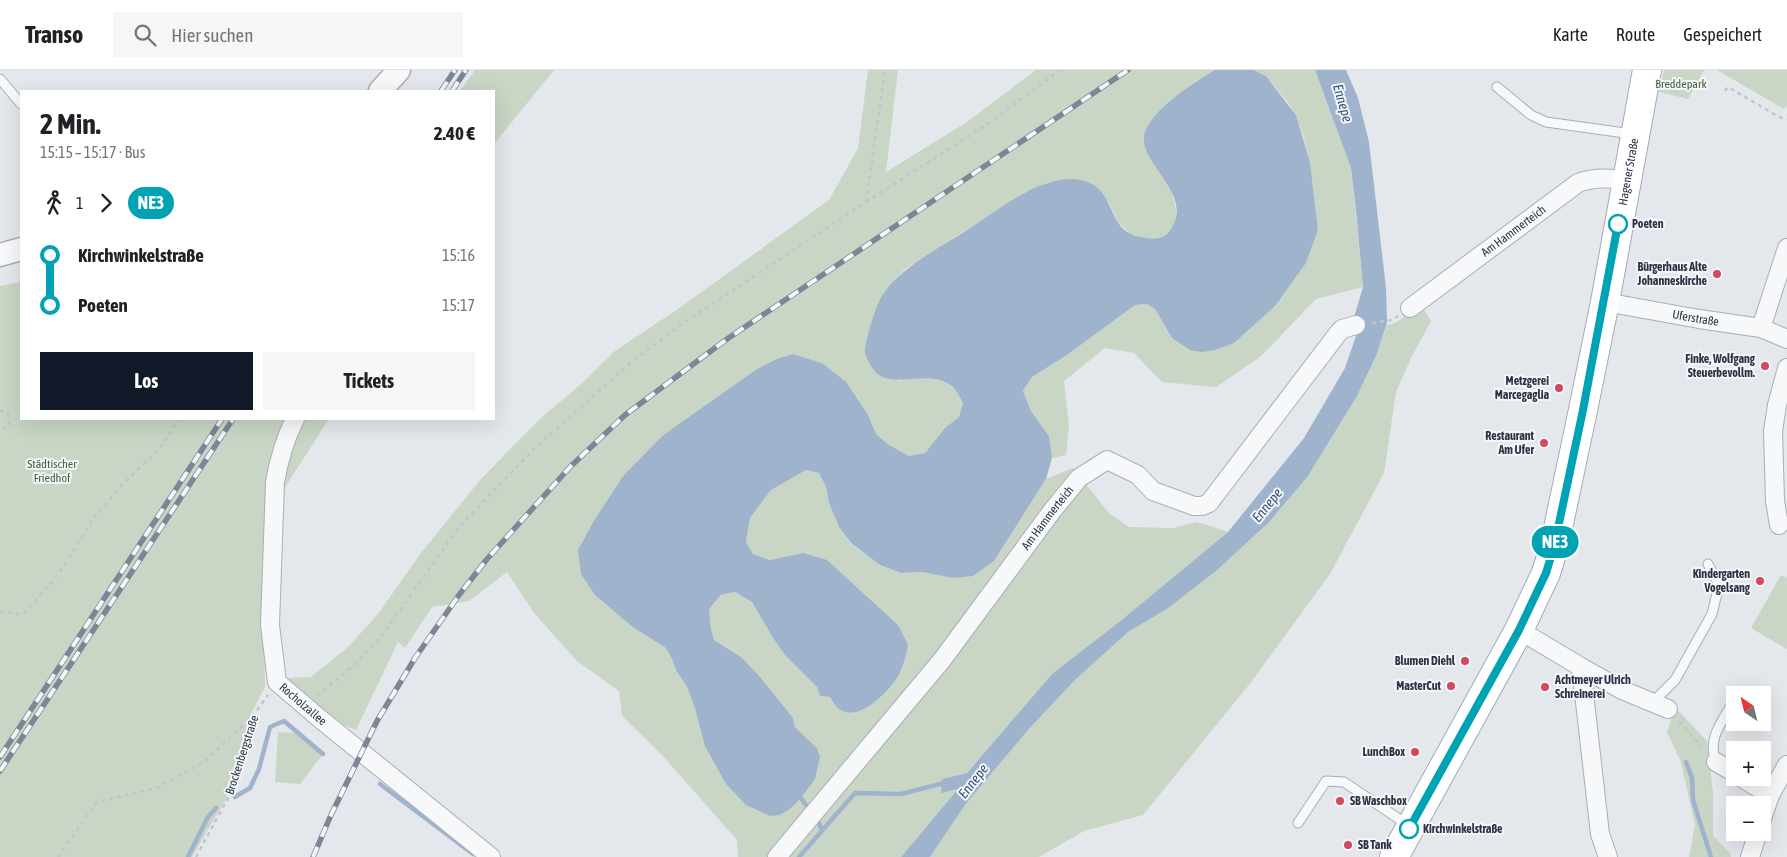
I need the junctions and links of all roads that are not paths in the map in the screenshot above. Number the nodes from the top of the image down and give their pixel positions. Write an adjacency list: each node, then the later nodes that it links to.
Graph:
1 (399, 70): 5 (street)
2 (1647, 70): 7 (main road, Hagener Straße)
3 (0, 79): 6 (lane)
4 (1497, 87): 7 (lane)
5 (381, 90)
6 (20, 103)
7 (1634, 134): 8 (main road, Hagener Straße)
8 (1626, 180): 12 (main road, Hagener Straße); 13 (street, Am Hammerteich)
9 (1787, 248): 15 (street)
10 (20, 250): 11 (street)
11 (0, 255)
12 (1605, 302): 15 (street, Uferstraße); 21 (main road, Hagener Straße)
13 (1410, 308)
14 (1356, 325): 34 (street, Am Hammerteich)
15 (1762, 328): 16 (street, Uferstraße)
16 (1787, 339)
17 (1787, 368): 19 (street)
18 (295, 420): 33 (street, Rocholzallee)
19 (1778, 525)
20 (1708, 564): 23 (lane)
21 (1519, 630): 22 (street); 31 (main road, Hagener Straße)
22 (1581, 667): 23 (street); 36 (street)
23 (1660, 706)
24 (1726, 714): 25 (lane)
25 (1716, 762): 27 (street)
26 (1787, 765): 29 (street)
27 (1726, 768)
28 (1756, 786): 29 (street)
29 (1770, 794)
30 (1298, 823): 31 (lane)
31 (1410, 827): 35 (main road, Hagener Straße)
32 (1755, 841): 37 (street)
33 (491, 857)
34 (777, 857)
35 (1394, 857)
36 (1608, 857)
37 (1750, 857)

